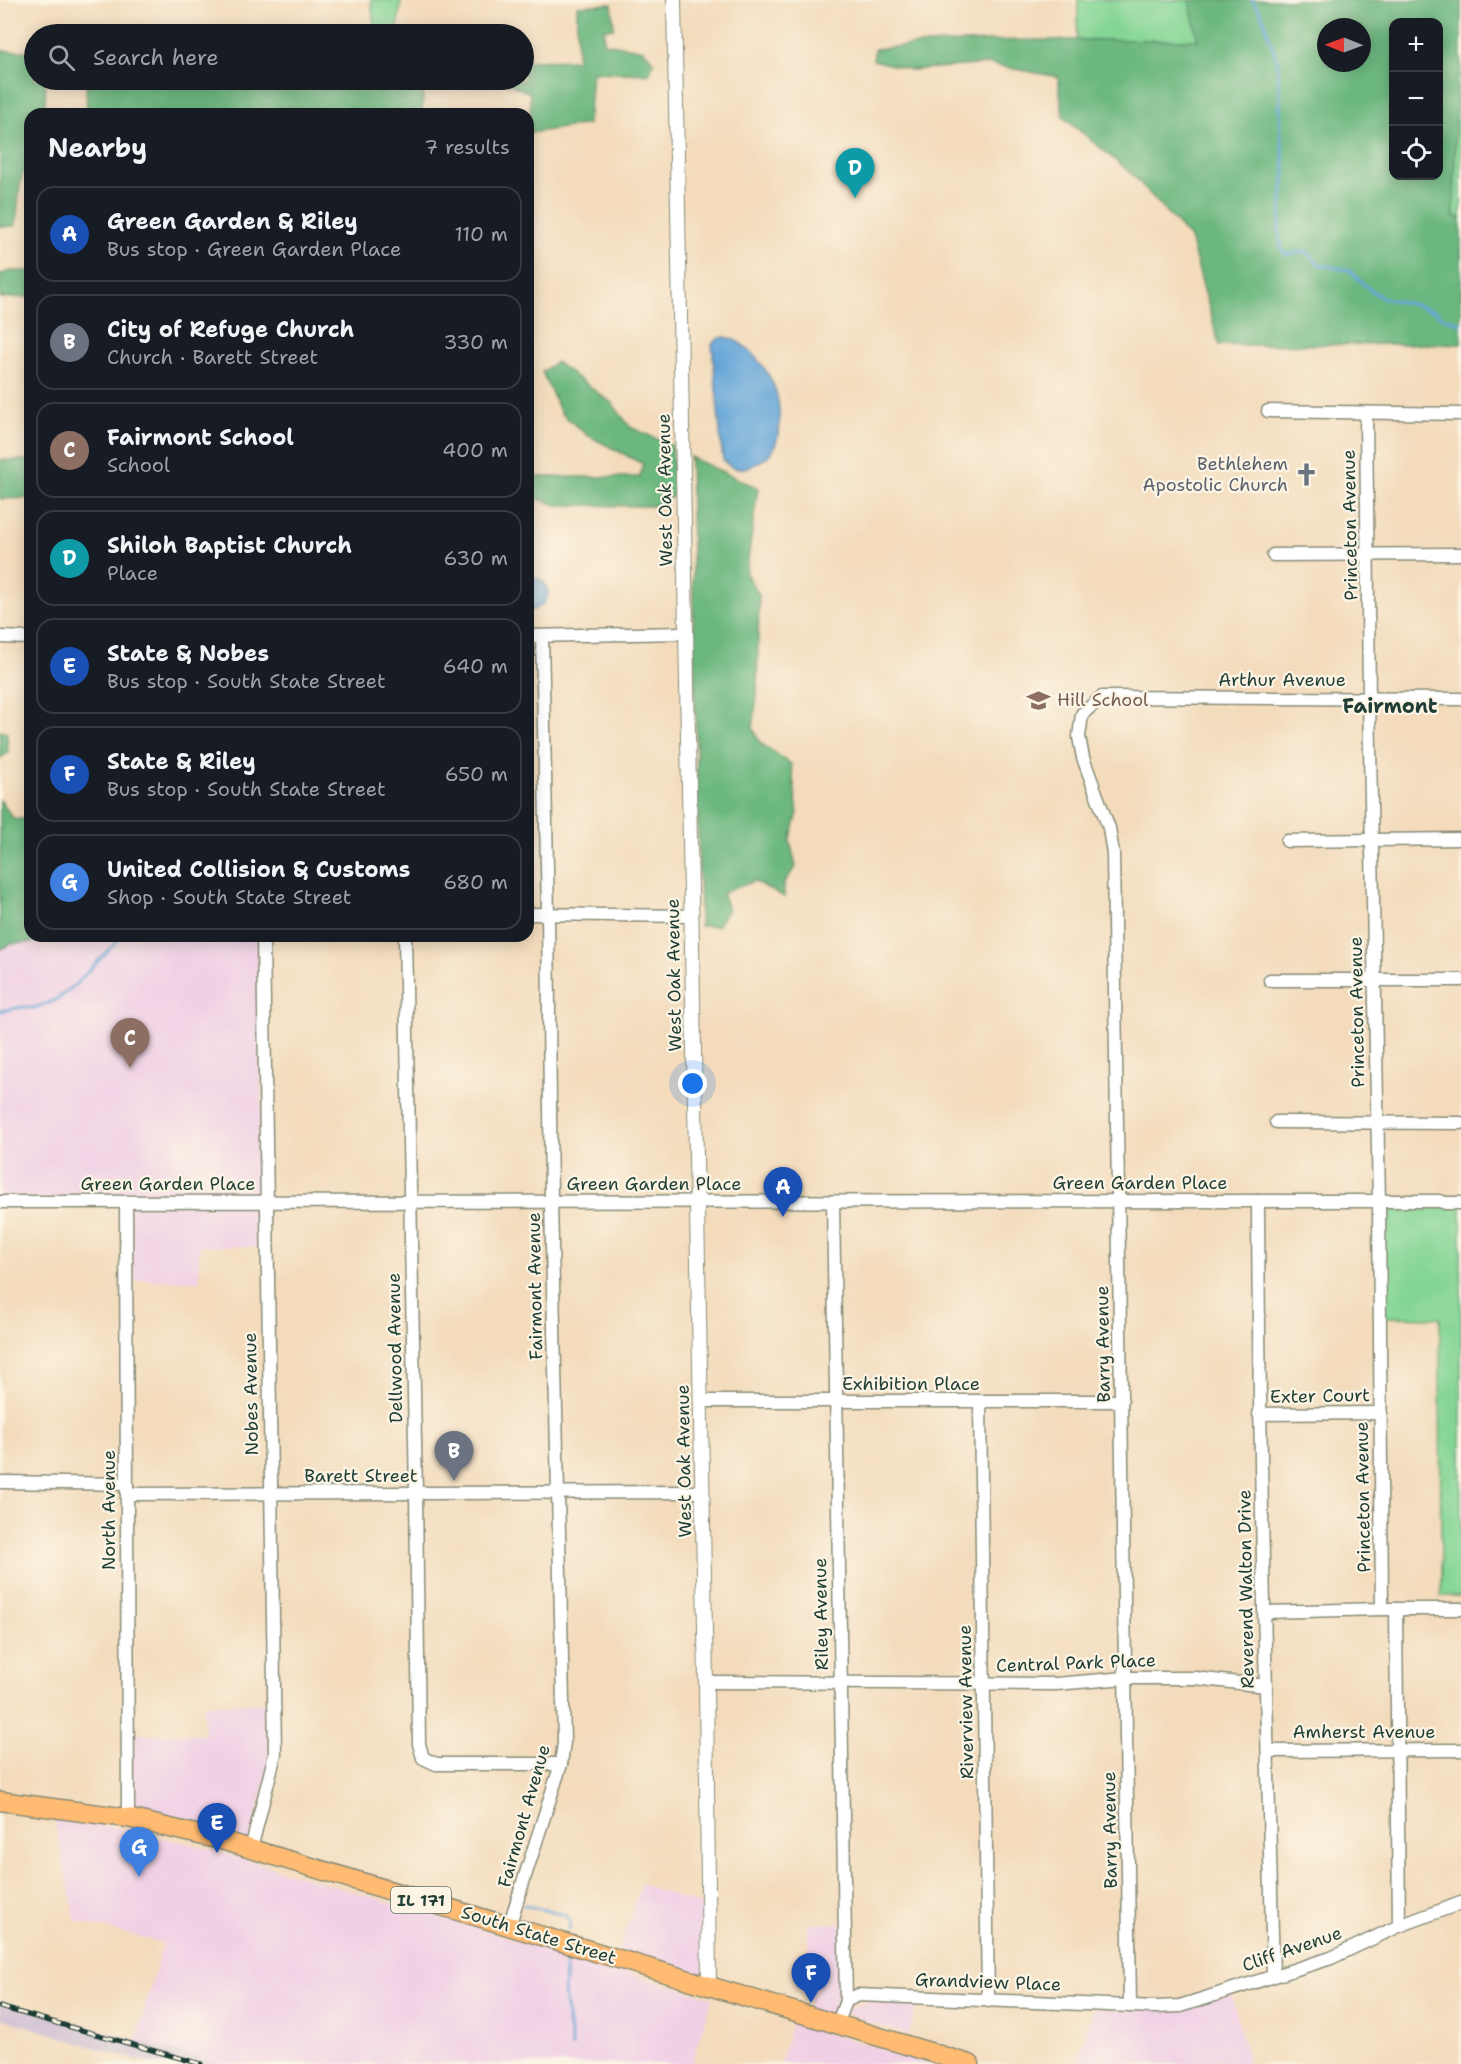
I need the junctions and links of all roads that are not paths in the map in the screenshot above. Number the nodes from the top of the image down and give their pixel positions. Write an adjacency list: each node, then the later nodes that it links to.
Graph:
1 (674, 0): 8 (street, West Oak Avenue)
2 (1268, 411): 3 (street)
3 (1366, 413): 4 (street); 7 (street, Princeton Avenue)
4 (1461, 414)
5 (1461, 554): 7 (street)
6 (1273, 555): 7 (street)
7 (1368, 555): 14 (street, Princeton Avenue)
8 (685, 633): 10 (street); 21 (street, West Oak Avenue)
9 (534, 636): 10 (street)
10 (542, 636): 20 (street, Fairmont Avenue)
11 (0, 637): 12 (street)
12 (24, 638)
13 (1102, 697): 14 (street, Arthur Avenue); 30 (street, Barry Avenue)
14 (1369, 699): 15 (street, Arthur Avenue); 16 (street, Princeton Avenue)
15 (1461, 699)
16 (1372, 839): 17 (street); 18 (street); 24 (street, Princeton Avenue)
17 (1461, 839)
18 (1287, 841)
19 (534, 914): 20 (street)
20 (548, 914): 21 (street); 37 (street, Fairmont Avenue)
21 (691, 916): 38 (street, West Oak Avenue)
22 (263, 942): 35 (street, Nobes Avenue)
23 (405, 942): 36 (street, Dellwood Avenue)
24 (1375, 980): 25 (street); 26 (street); 29 (street, Princeton Avenue)
25 (1461, 980)
26 (1270, 981)
27 (1276, 1122): 29 (street)
28 (1461, 1123): 29 (street)
29 (1378, 1124): 32 (street, Princeton Avenue)
30 (1118, 1201): 31 (street, Green Garden Place); 39 (street, Green Garden Place); 42 (street, Barry Avenue)
31 (1258, 1201): 32 (street, Green Garden Place); 46 (street, Reverend Walton Drive)
32 (1379, 1201): 40 (street, Green Garden Place); 45 (street, Princeton Avenue)
33 (0, 1202): 34 (street, Green Garden Place)
34 (126, 1202): 35 (street, Green Garden Place); 48 (street, North Avenue)
35 (266, 1202): 36 (street, Green Garden Place); 52 (street, Nobes Avenue)
36 (410, 1202): 37 (street, Green Garden Place); 50 (street, Dellwood Avenue)
37 (551, 1202): 38 (street, Green Garden Place); 51 (street, Fairmont Avenue)
38 (697, 1202): 39 (street, Green Garden Place); 41 (street, West Oak Avenue)
39 (833, 1202): 43 (street, Riley Avenue)
40 (1461, 1203)
41 (701, 1401): 43 (street, Exhibition Place); 49 (street, West Oak Avenue)
42 (1122, 1401): 44 (street, Exhibition Place); 57 (street, Barry Avenue)
43 (837, 1402): 44 (street, Exhibition Place); 59 (street, Riley Avenue)
44 (980, 1402): 60 (street, Riverview Avenue)
45 (1381, 1413): 46 (street, Exter Court); 53 (street, Princeton Avenue)
46 (1259, 1414): 56 (street, Reverend Walton Drive)
47 (0, 1482): 48 (street, Barett Street)
48 (127, 1489): 52 (street, Barett Street); 67 (street, North Avenue)
49 (702, 1492): 51 (street, Barett Street); 58 (street, West Oak Avenue)
50 (416, 1493): 51 (street, Barett Street); 52 (street, Barett Street); 65 (street, Dellwood Avenue)
51 (558, 1493): 65 (street, Fairmont Avenue)
52 (270, 1494): 68 (street, Nobes Avenue)
53 (1382, 1609): 54 (street); 56 (street)
54 (1396, 1609): 55 (street); 62 (street)
55 (1461, 1609)
56 (1266, 1612): 61 (street, Reverend Walton Drive)
57 (1125, 1678): 60 (street, Central Park Place); 61 (street, Central Park Place); 76 (street, Barry Avenue)
58 (706, 1682): 59 (street, Central Park Place); 73 (street, West Oak Avenue)
59 (840, 1684): 60 (street, Central Park Place); 74 (street, Riley Avenue)
60 (983, 1684): 75 (street, Riverview Avenue)
61 (1266, 1686): 64 (street, Reverend Walton Drive)
62 (1397, 1750): 63 (street, Amherst Avenue); 64 (street, Amherst Avenue); 71 (street)
63 (1461, 1750)
64 (1268, 1751): 72 (street, Reverend Walton Drive)
65 (561, 1764): 70 (street, Fairmont Avenue)
66 (0, 1801): 67 (main road, South State Street / IL 171)
67 (128, 1818): 68 (main road, South State Street / IL 171)
68 (251, 1849): 70 (main road, South State Street / IL 171)
69 (1461, 1904): 71 (street, Cliff Avenue)
70 (509, 1926): 73 (main road, South State Street / IL 171)
71 (1399, 1926): 72 (street, Cliff Avenue)
72 (1273, 1976): 76 (street, Cliff Avenue)
73 (710, 1986): 77 (main road, South State Street / IL 171)
74 (846, 2001): 75 (street, Grandview Place); 77 (street, Riley Avenue)
75 (988, 2001): 76 (street, Grandview Place)
76 (1130, 2005)
77 (837, 2025): 78 (main road, South State Street / IL 171)
78 (970, 2064)

